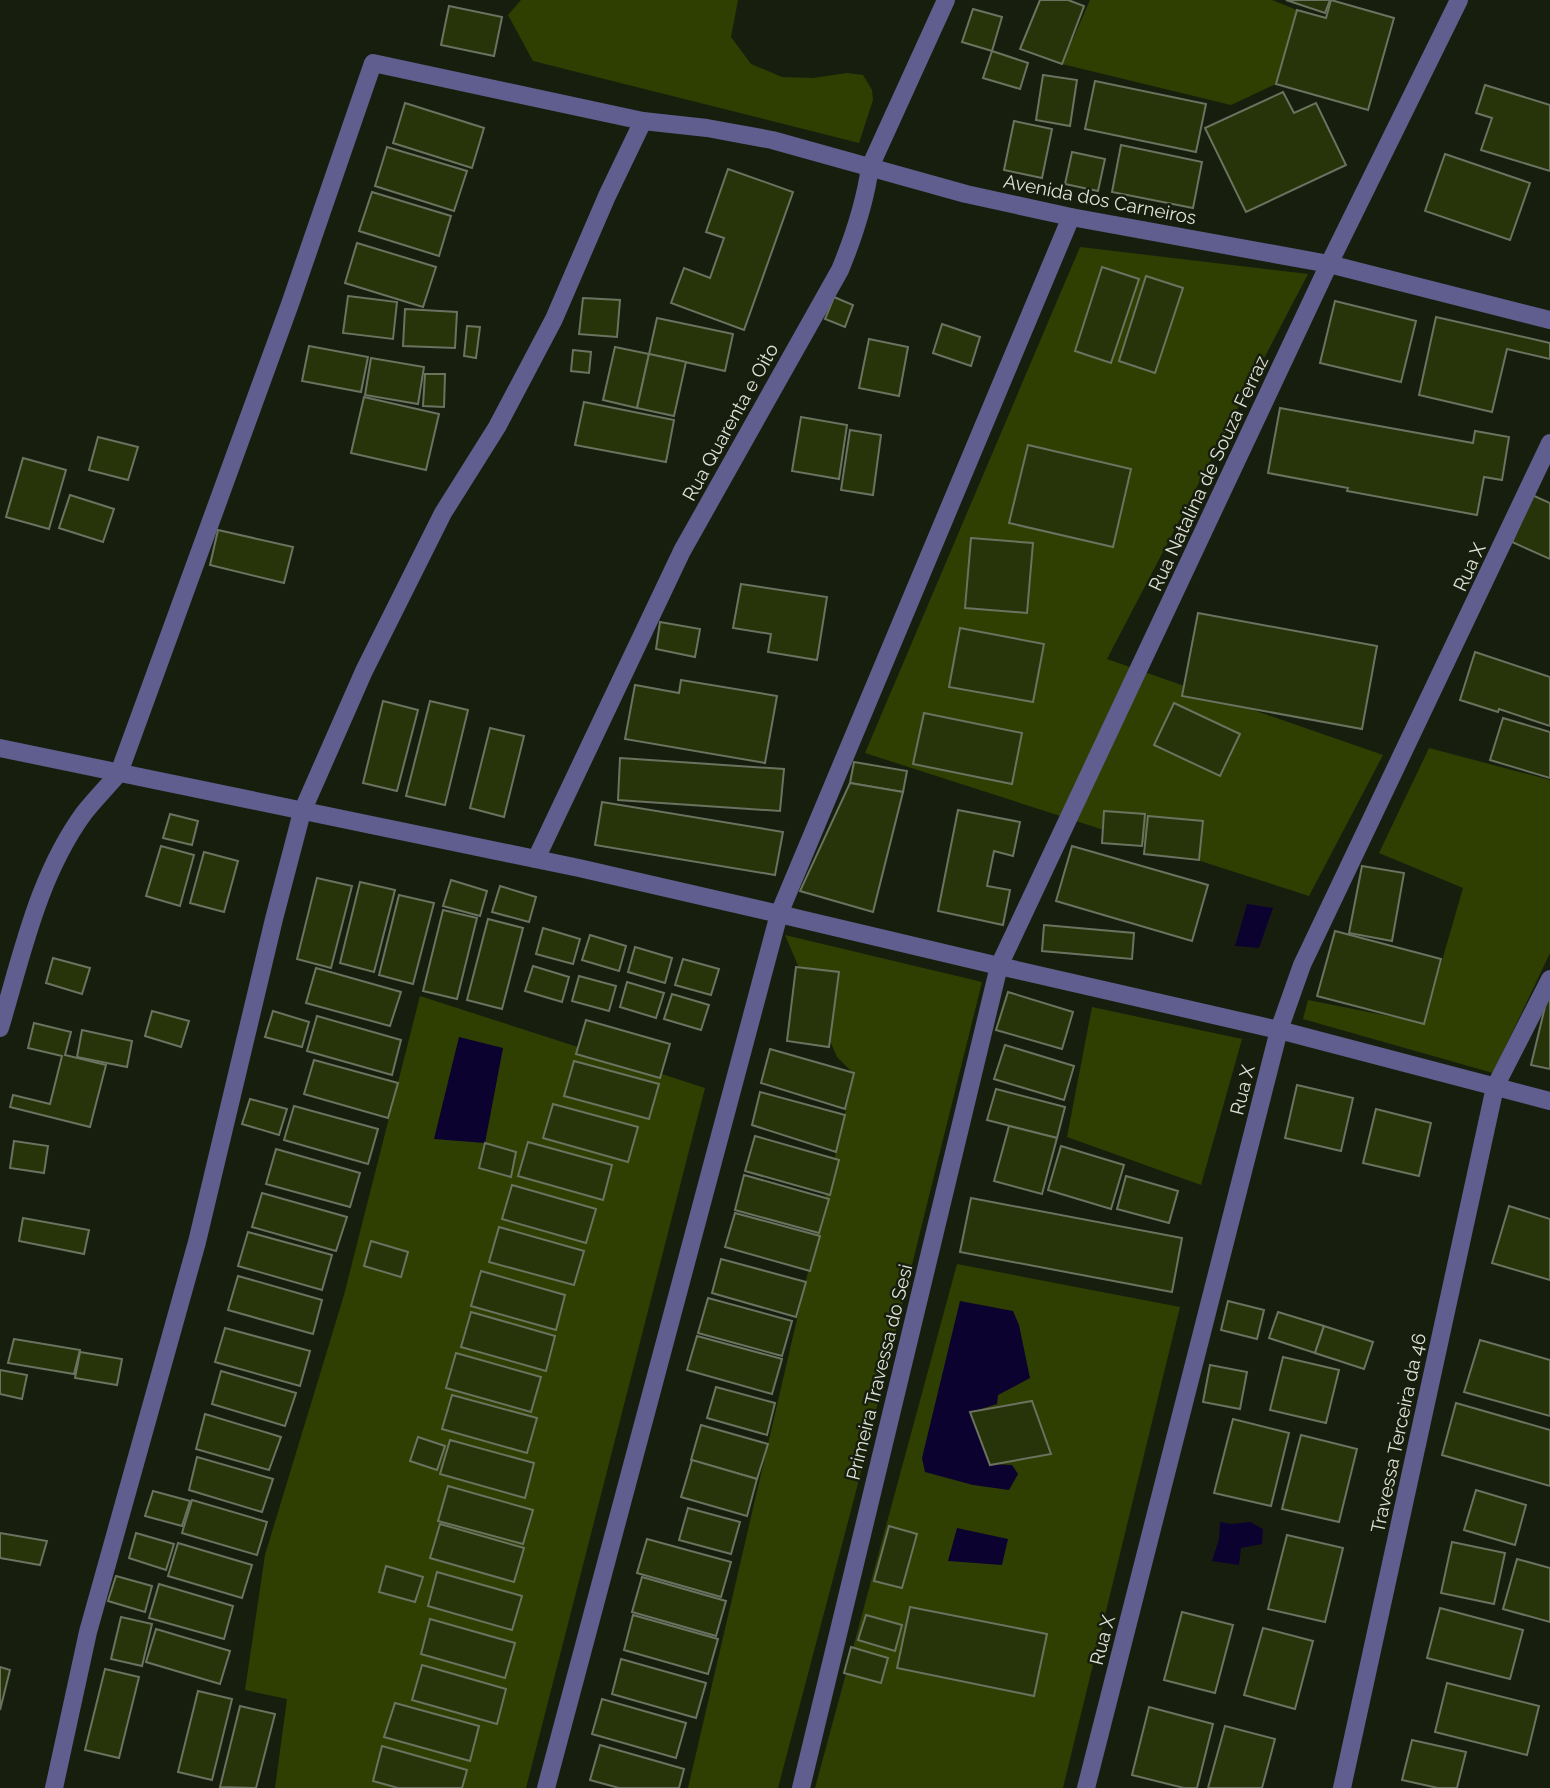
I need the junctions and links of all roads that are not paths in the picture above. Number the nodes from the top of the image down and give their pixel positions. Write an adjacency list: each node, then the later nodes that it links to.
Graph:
1 (946, 0): 4 (street, Rua Quarenta e Oito)
2 (1459, 0): 6 (street, Rua Natalina de Souza Ferraz)
3 (643, 121): 4 (street, Avenida dos Carneiros); 10 (street, Avenida dos Carneiros); 11 (street)
4 (870, 167): 5 (street, Avenida dos Carneiros); 12 (street, Rua Quarenta e Oito)
5 (1071, 217): 6 (street, Avenida dos Carneiros); 13 (street)
6 (1329, 264): 7 (street, Avenida dos Carneiros); 14 (street, Rua Natalina de Souza Ferraz)
7 (1550, 320)
8 (1550, 443): 17 (street, Rua X)
9 (0, 748): 10 (street)
10 (120, 773): 11 (street); 16 (street)
11 (302, 812): 12 (street); 20 (street)
12 (536, 859): 13 (street)
13 (779, 914): 14 (street); 21 (street)
14 (999, 966): 17 (street); 22 (street, Primeira Travessa do Sesi)
15 (1550, 979): 18 (street, Travessa Terceira da 46)
16 (0, 1027)
17 (1279, 1030): 18 (street); 23 (street, Rua X)
18 (1495, 1087): 19 (street); 24 (street, Travessa Terceira da 46)
19 (1550, 1101)
20 (54, 1788)
21 (547, 1788)
22 (801, 1788)
23 (1086, 1788)
24 (1342, 1788)

